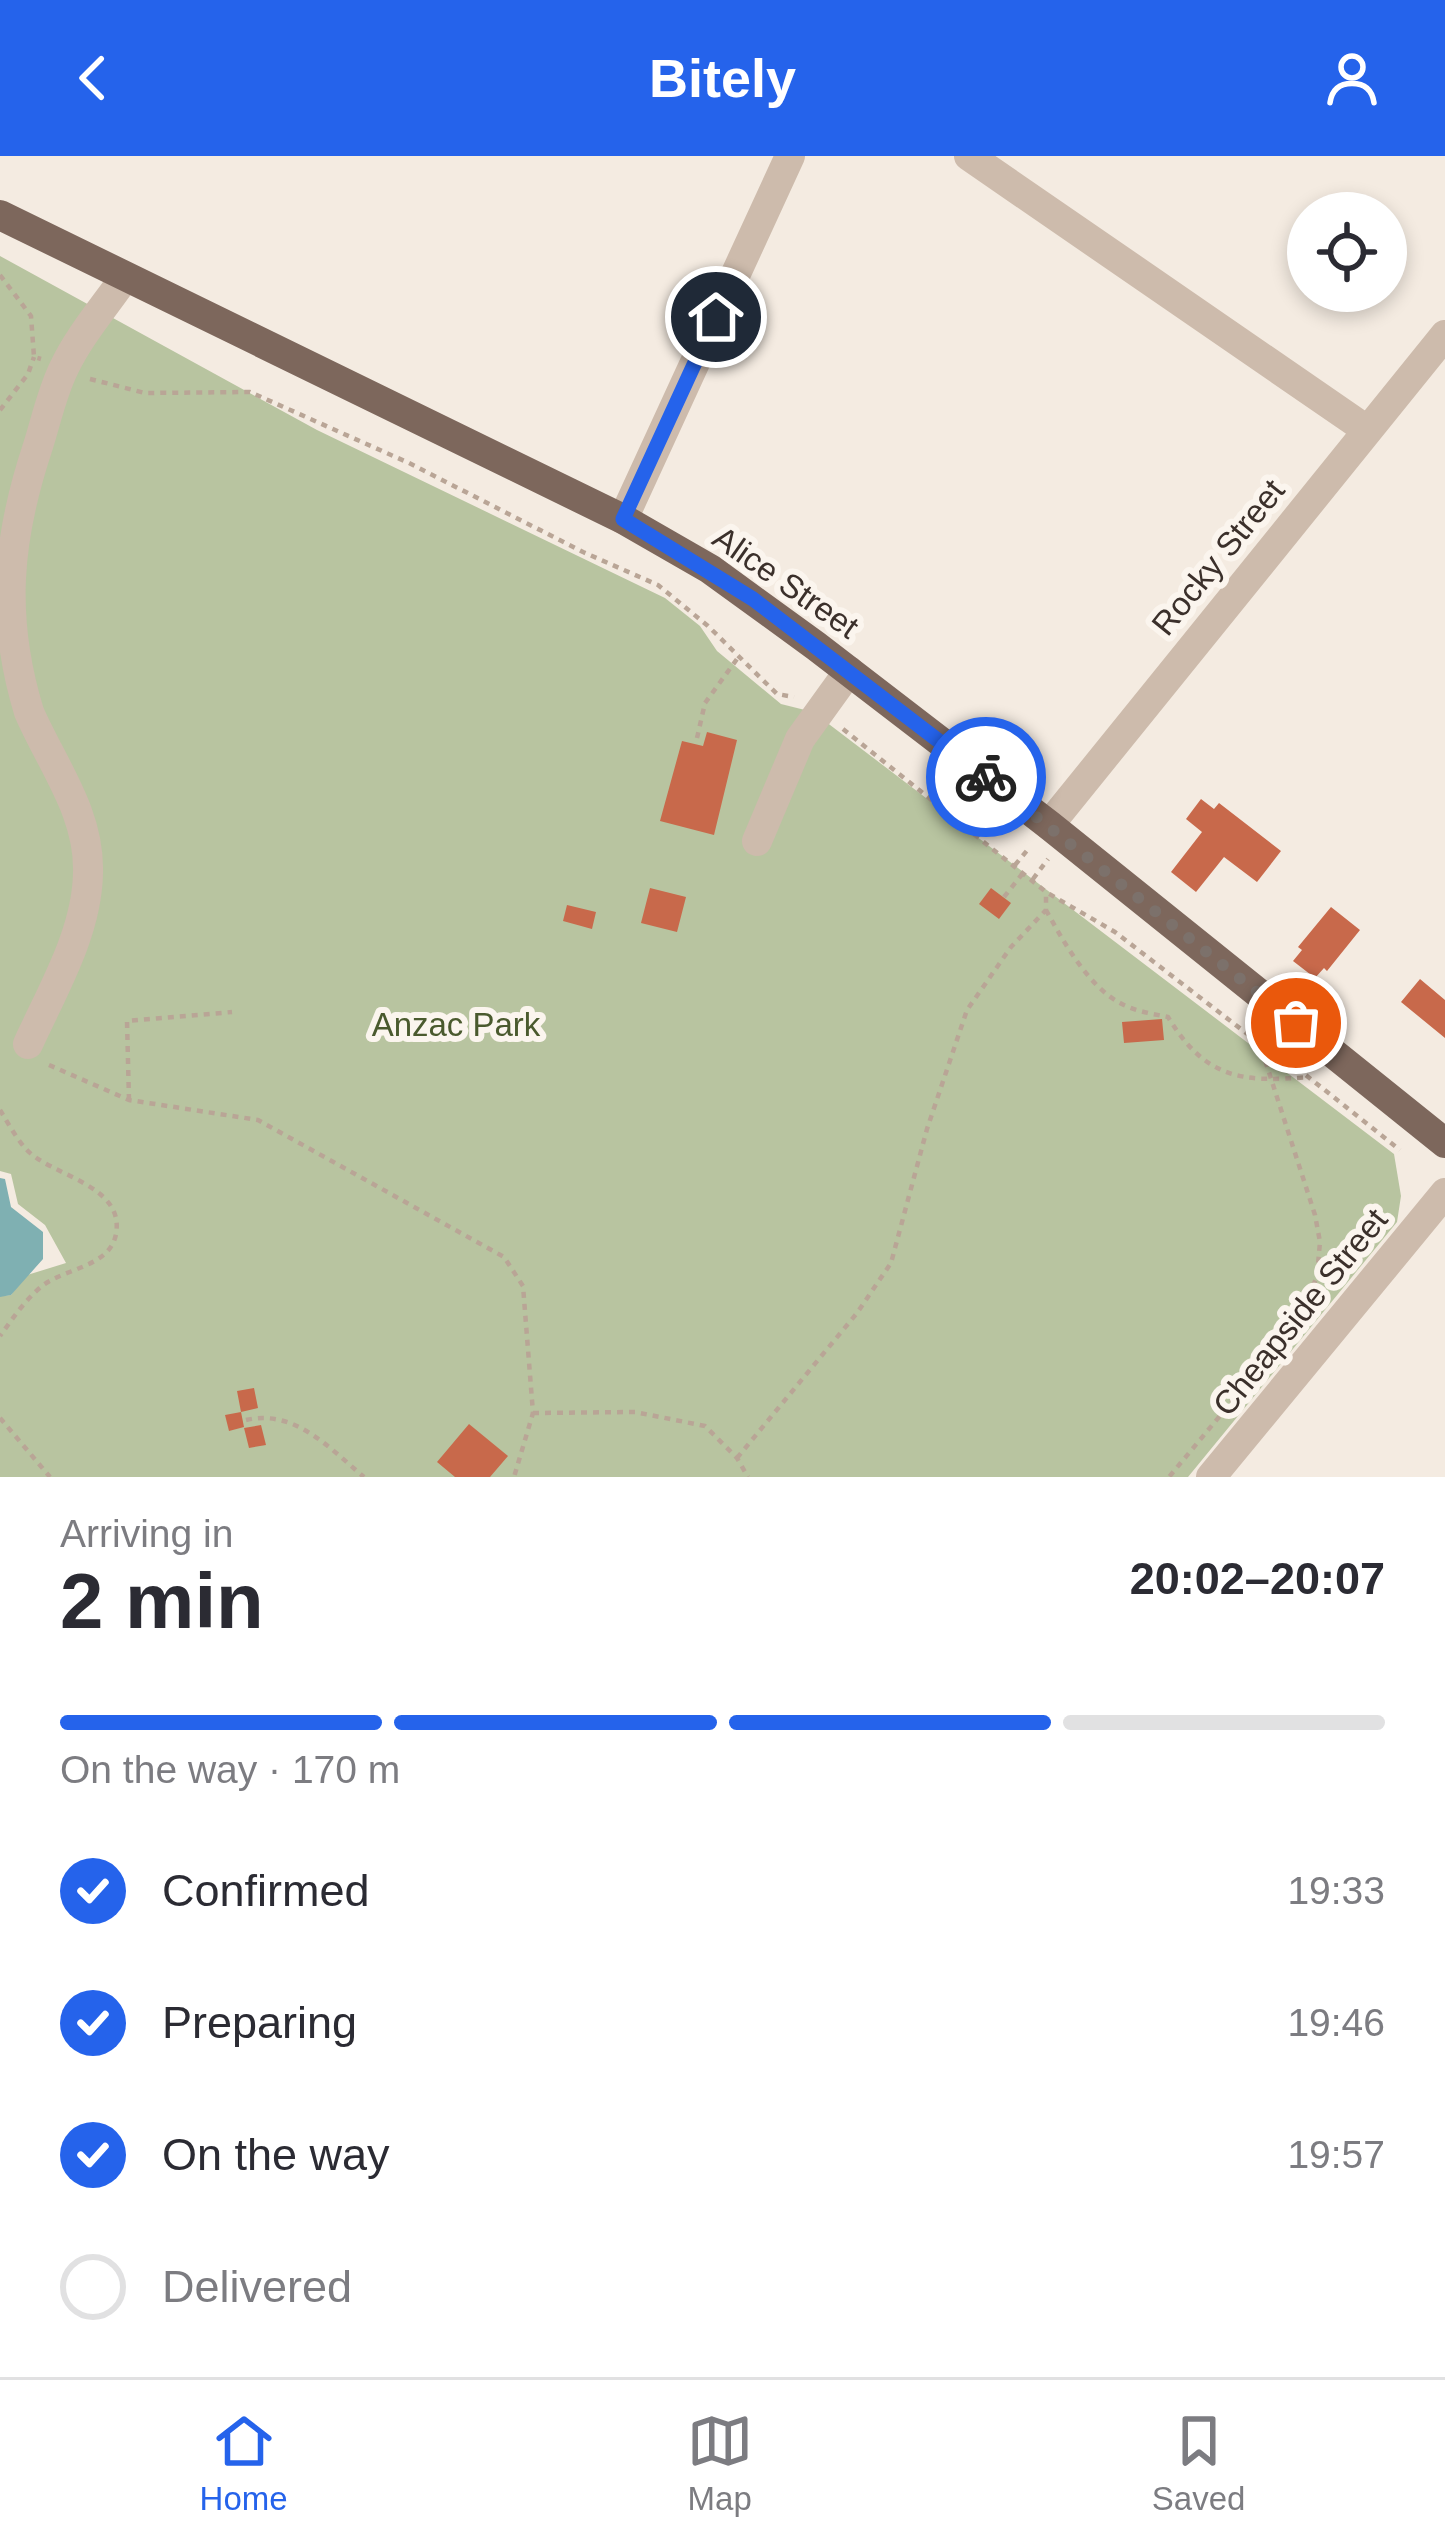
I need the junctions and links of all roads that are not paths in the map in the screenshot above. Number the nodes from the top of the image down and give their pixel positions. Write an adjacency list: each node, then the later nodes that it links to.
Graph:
1 (790, 156): 7 (street)
2 (969, 156): 6 (street)
3 (0, 214): 4 (main road, Alice Street)
4 (125, 277): 7 (main road, Alice Street); 11 (street)
5 (1445, 334): 6 (street, Rocky Street)
6 (1367, 430): 9 (street, Rocky Street)
7 (623, 519): 8 (main road, Alice Street)
8 (849, 671): 9 (main road, Alice Street); 10 (street)
9 (1040, 835): 12 (main road, Alice Street)
10 (758, 841)
11 (35, 1053)
12 (1445, 1143)
13 (1445, 1192): 14 (street, Cheapside Street)
14 (1210, 1477)

